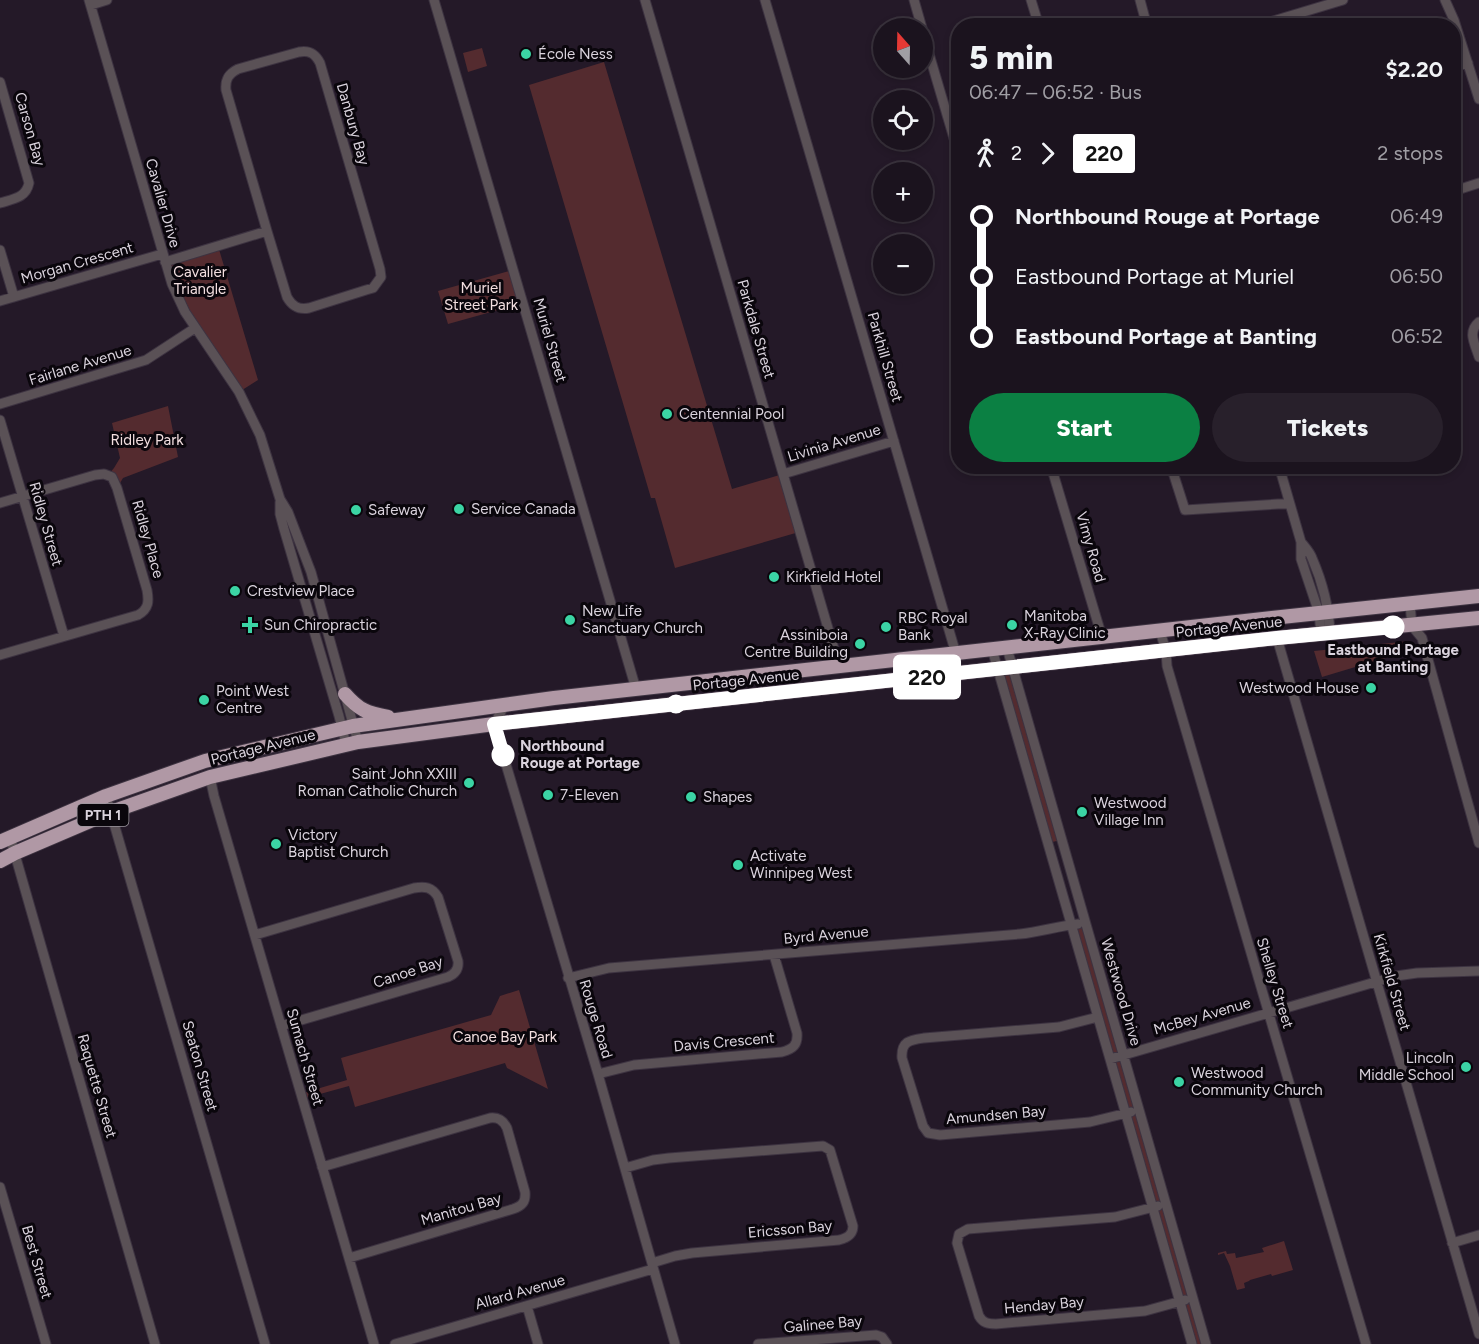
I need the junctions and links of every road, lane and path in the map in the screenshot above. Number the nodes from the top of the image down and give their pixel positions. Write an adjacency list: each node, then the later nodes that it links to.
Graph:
1 (107, 0): 10 (street)
2 (434, 0): 61 (street, Muriel Street)
3 (645, 0): 37 (street, Parkdale Street)
4 (765, 0): 36 (street, Parkhill Street)
5 (914, 0): 11 (street)
6 (1031, 0): 12 (street)
7 (1140, 0): 13 (street)
8 (1343, 0): 14 (street)
9 (1445, 0): 15 (street)
10 (90, 2): 28 (street, Cavalier Drive)
11 (919, 18)
12 (1037, 18)
13 (1145, 18)
14 (1283, 18)
15 (1453, 18)
16 (1461, 42): 17 (street)
17 (1468, 63): 18 (street); 21 (street)
18 (1461, 65)
19 (933, 67): 22 (street)
20 (0, 82): 25 (street, Carson Bay)
21 (1479, 99)
22 (951, 128)
23 (1479, 183): 24 (street)
24 (1461, 189)
25 (0, 203)
26 (267, 231): 26 (street, Danbury Bay); 28 (street)
27 (0, 250): 29 (street)
28 (163, 258): 29 (street, Morgan Crescent); 32 (street, Cavalier Drive)
29 (14, 297): 30 (street, Morgan Crescent)
30 (0, 301)
31 (1479, 322): 33 (street)
32 (195, 328): 34 (street, Fairlane Avenue); 42 (street, Cavalier Drive)
33 (1479, 357)
34 (0, 404)
35 (0, 420): 41 (street, Ridley Street)
36 (894, 441): 37 (street, Livinia Avenue); 57 (street, Parkhill Street)
37 (783, 474): 59 (street, Parkdale Street)
38 (1054, 474): 53 (street, Vimy Road)
39 (1174, 474): 44 (street)
40 (1281, 474): 44 (street)
41 (22, 496): 43 (street, Ridley Place); 52 (street, Ridley Street); 52 (street, Ridley Place)
42 (280, 499): 62 (street, Cavalier Drive); 66 (street, Cavalier Drive)
43 (0, 502)
44 (1290, 504): 47 (street)
45 (1479, 596): 46 (highway, Portage Avenue / PTH 1)
46 (1416, 603): 47 (highway, Portage Avenue / PTH 1); 49 (street)
47 (1324, 612): 50 (highway, Portage Avenue / PTH 1); 51 (street)
48 (1479, 618): 49 (highway, Portage Avenue / PTH 1)
49 (1419, 629): 51 (highway, Portage Avenue / PTH 1); 73 (street)
50 (1160, 631): 53 (highway, Portage Avenue / PTH 1); 56 (street, Shelley Street)
51 (1326, 634): 54 (highway, Portage Avenue / PTH 1)
52 (64, 636): 58 (street, Ridley Place)
53 (1102, 637): 55 (highway, Portage Avenue / PTH 1)
54 (1277, 638): 56 (highway, Portage Avenue / PTH 1); 82 (street, Kirkfield Street)
55 (1000, 649): 57 (highway, Portage Avenue / PTH 1); 60 (street, Westwood Drive); 60 (street, Westwood Drive)
56 (1166, 651): 60 (highway, Portage Avenue / PTH 1); 83 (street, Shelley Street)
57 (956, 654): 59 (highway, Portage Avenue / PTH 1)
58 (0, 655)
59 (839, 666): 61 (highway, Portage Avenue / PTH 1)
60 (1005, 668): 65 (highway, Portage Avenue / PTH 1); 76 (street, Westwood Drive); 77 (street, Westwood Drive)
61 (636, 689): 63 (highway, Portage Avenue / PTH 1)
62 (345, 694): 64 (highway); 66 (street, Cavalier Drive)
63 (498, 706): 64 (highway, Portage Avenue / PTH 1); 65 (street); 67 (highway)
64 (402, 719): 66 (highway, Portage Avenue / PTH 1)
65 (494, 724): 67 (highway, Portage Avenue / PTH 1); 81 (street, Rouge Road)
66 (348, 727): 68 (street, Cavalier Drive); 70 (highway, Portage Avenue / PTH 1)
67 (471, 727): 68 (highway, Portage Avenue / PTH 1)
68 (352, 743): 69 (highway, Portage Avenue / PTH 1)
69 (210, 777): 71 (highway, Portage Avenue / PTH 1); 78 (street, Sumach Street)
70 (106, 796): 71 (street, Seaton Street); 72 (highway, Portage Avenue / PTH 1)
71 (111, 812): 74 (highway, Portage Avenue / PTH 1); 107 (street, Seaton Street)
72 (5, 839): 74 (street, Raquette Street)
73 (1479, 843)
74 (15, 853): 75 (highway, Portage Avenue / PTH 1); 106 (street, Raquette Street)
75 (0, 861)
76 (1086, 923): 77 (street, Byrd Avenue); 86 (street, Westwood Drive)
77 (1073, 925): 79 (street, Byrd Avenue); 84 (street, Westwood Drive)
78 (255, 935): 85 (street, Sumach Street); 85 (street, Canoe Bay)
79 (774, 955): 81 (street, Byrd Avenue); 88 (street, Davis Crescent)
80 (1479, 970): 82 (street, McBey Avenue)
81 (568, 978): 88 (street, Rouge Road)
82 (1376, 982): 83 (street, McBey Avenue); 97 (street, Kirkfield Street)
83 (1269, 1013): 86 (street, McBey Avenue); 116 (street, Shelley Street)
84 (1098, 1017): 87 (street, Westwood Drive); 90 (street, Amundsen Bay)
85 (281, 1026): 91 (street, Sumach Street)
86 (1123, 1055): 87 (street, McBey Avenue); 89 (street, Westwood Drive)
87 (1110, 1059): 90 (street, Westwood Drive)
88 (598, 1074): 92 (street, Rouge Road)
89 (1139, 1110): 90 (street, Amundsen Bay); 94 (street, Westwood Drive)
90 (1125, 1113): 95 (street, Westwood Drive)
91 (322, 1167): 98 (street, Sumach Street); 98 (street, Manitou Bay)
92 (625, 1168): 99 (street, Rouge Road); 99 (street, Ericsson Bay)
93 (0, 1187): 105 (street, Best Street)
94 (1166, 1204): 95 (street, Henday Bay); 100 (street, Westwood Drive)
95 (1152, 1207): 101 (street, Westwood Drive); 101 (street, Henday Bay)
96 (1479, 1235): 97 (street)
97 (1452, 1243): 103 (street, Kirkfield Street)
98 (348, 1257): 108 (street, Sumach Street)
99 (653, 1266): 102 (street, Allard Avenue); 111 (street, Rouge Road)
100 (1193, 1298): 101 (street, Henday Bay); 115 (street, Westwood Drive)
101 (1180, 1302): 114 (street, Westwood Drive)
102 (526, 1306): 104 (street, Allard Avenue); 110 (street)
103 (1479, 1334)
104 (433, 1338): 109 (street, Allard Avenue)
105 (46, 1344)
106 (155, 1344)
107 (265, 1344)
108 (374, 1344)
109 (395, 1344)
110 (538, 1344)
111 (675, 1344)
112 (758, 1344): 113 (street, Galinee Bay)
113 (887, 1344)
114 (1192, 1344)
115 (1206, 1344)
116 (1366, 1344)

